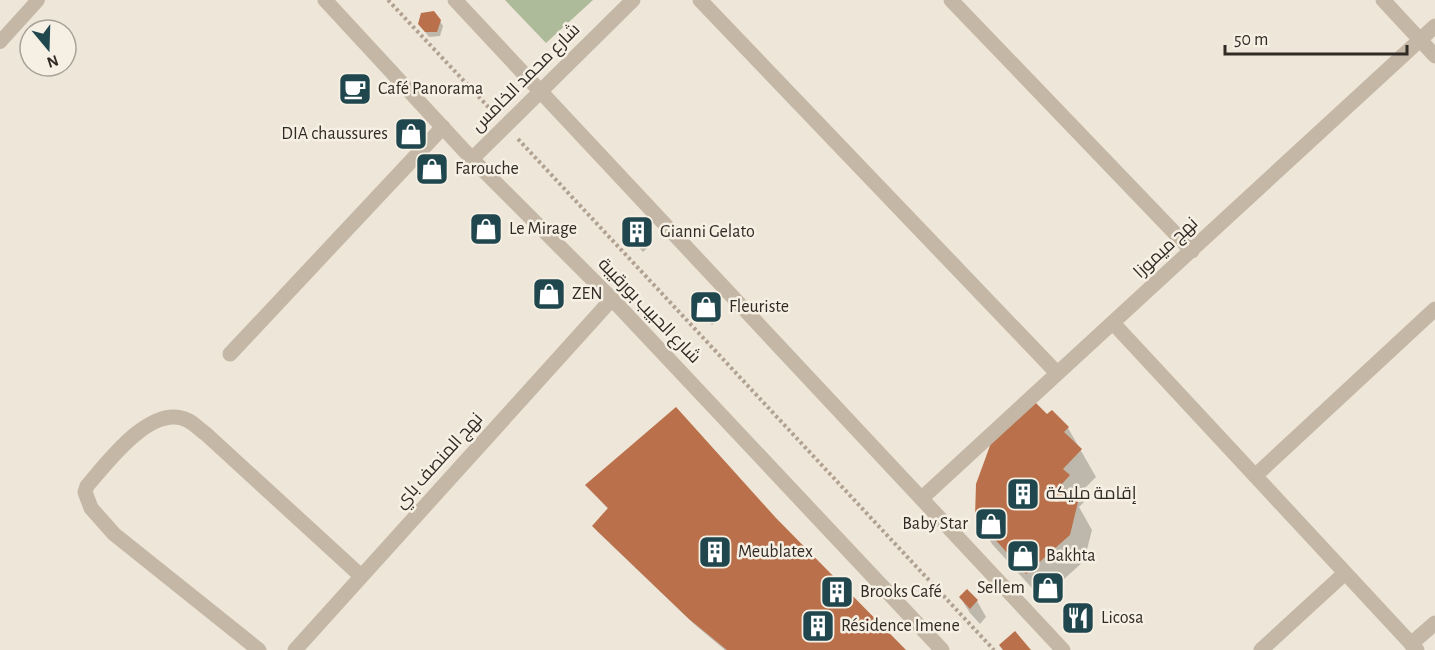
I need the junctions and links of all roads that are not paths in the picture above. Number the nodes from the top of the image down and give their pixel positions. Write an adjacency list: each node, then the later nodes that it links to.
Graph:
1 (38, 0): 10 (lane)
2 (325, 0): 13 (street, شارع الحبيب بورقيبة)
3 (455, 0): 12 (street)
4 (633, 0): 12 (street, شارع محمد الخامس)
5 (700, 0): 20 (street)
6 (951, 0): 15 (street)
7 (1383, 0): 9 (street)
8 (1435, 26): 9 (street, نهج ميموزا)
9 (1420, 39): 11 (street); 15 (street, نهج ميموزا)
10 (0, 42)
11 (1435, 56)
12 (540, 91): 14 (street, شارع محمد الخامس); 22 (street)
13 (443, 127): 14 (street, شارع الحبيب بورقيبة); 19 (street)
14 (472, 159): 16 (street, شارع الحبيب بورقيبة)
15 (1192, 251): 18 (street, نهج ميموزا)
16 (612, 299): 24 (street, نهج المنصف باي); 29 (street, شارع الحبيب بورقيبة)
17 (1435, 309): 21 (street)
18 (1113, 323): 20 (street, نهج ميموزا); 21 (street)
19 (230, 354)
20 (1057, 373): 22 (street, نهج ميموزا)
21 (1255, 476): 23 (street)
22 (922, 498): 30 (street)
23 (1345, 573): 26 (street); 31 (street)
24 (361, 576): 27 (street); 28 (street, نهج المنصف باي)
25 (1435, 623): 26 (street)
26 (1414, 647)
27 (258, 650)
28 (295, 650)
29 (942, 650)
30 (1063, 650)
31 (1262, 650)

